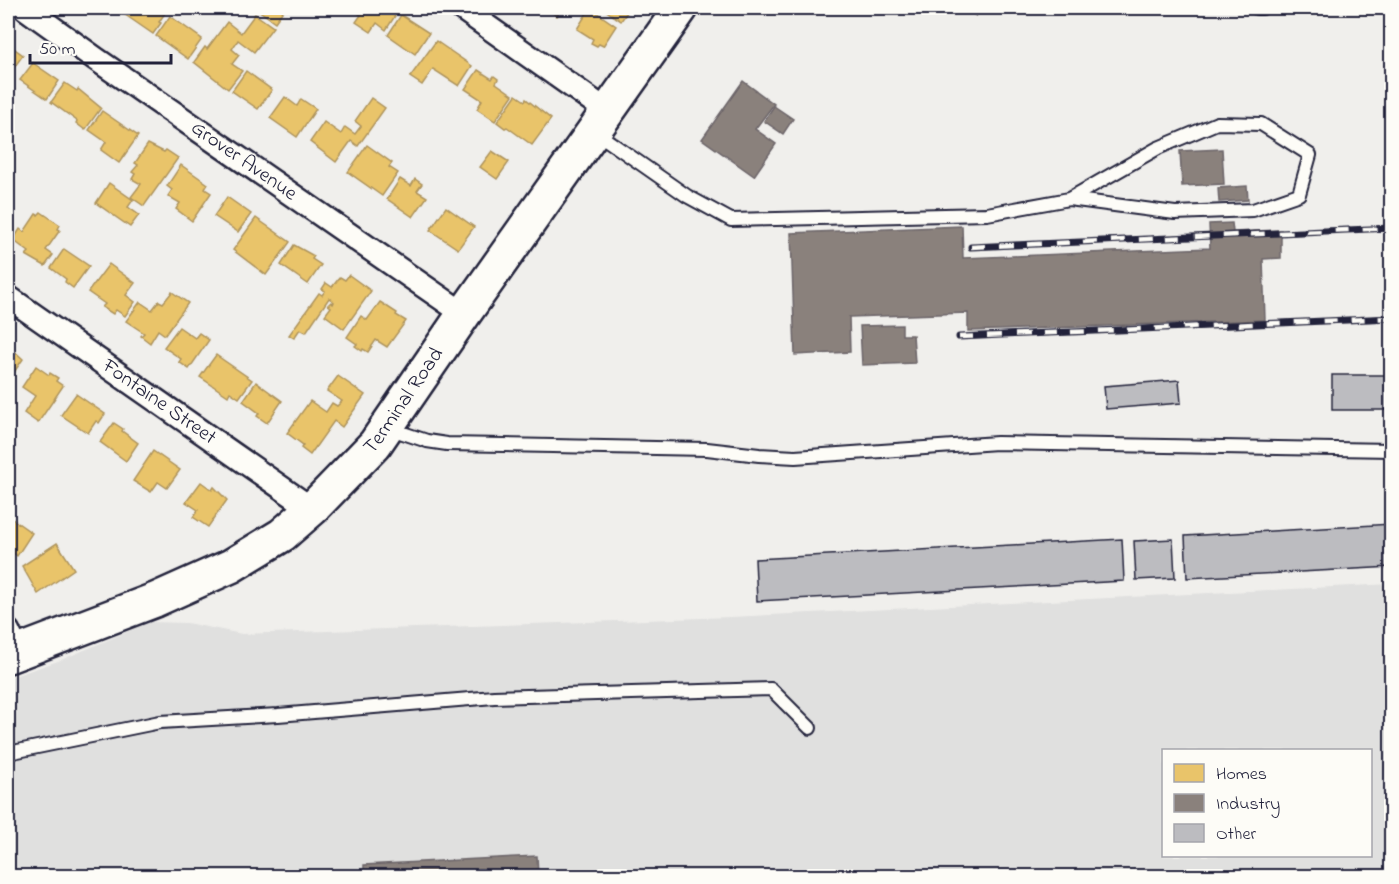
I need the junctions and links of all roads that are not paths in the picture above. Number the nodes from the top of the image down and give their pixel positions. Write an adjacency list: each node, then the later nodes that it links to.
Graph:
1 (24, 8): 9 (street, Grover Avenue)
2 (461, 8): 6 (street)
3 (681, 8): 6 (main road, Terminal Road)
4 (1257, 8): 5 (lane)
5 (1262, 8)
6 (600, 120): 7 (lane); 9 (main road, Terminal Road)
7 (1069, 199): 7 (lane)
8 (8, 297): 12 (street, Fontaine Street)
9 (464, 314): 10 (main road, Terminal Road)
10 (387, 427): 11 (lane); 12 (main road, Terminal Road)
11 (1392, 450)
12 (312, 509): 13 (main road, Terminal Road)
13 (11, 646)
14 (810, 728): 15 (lane)
15 (8, 753)

